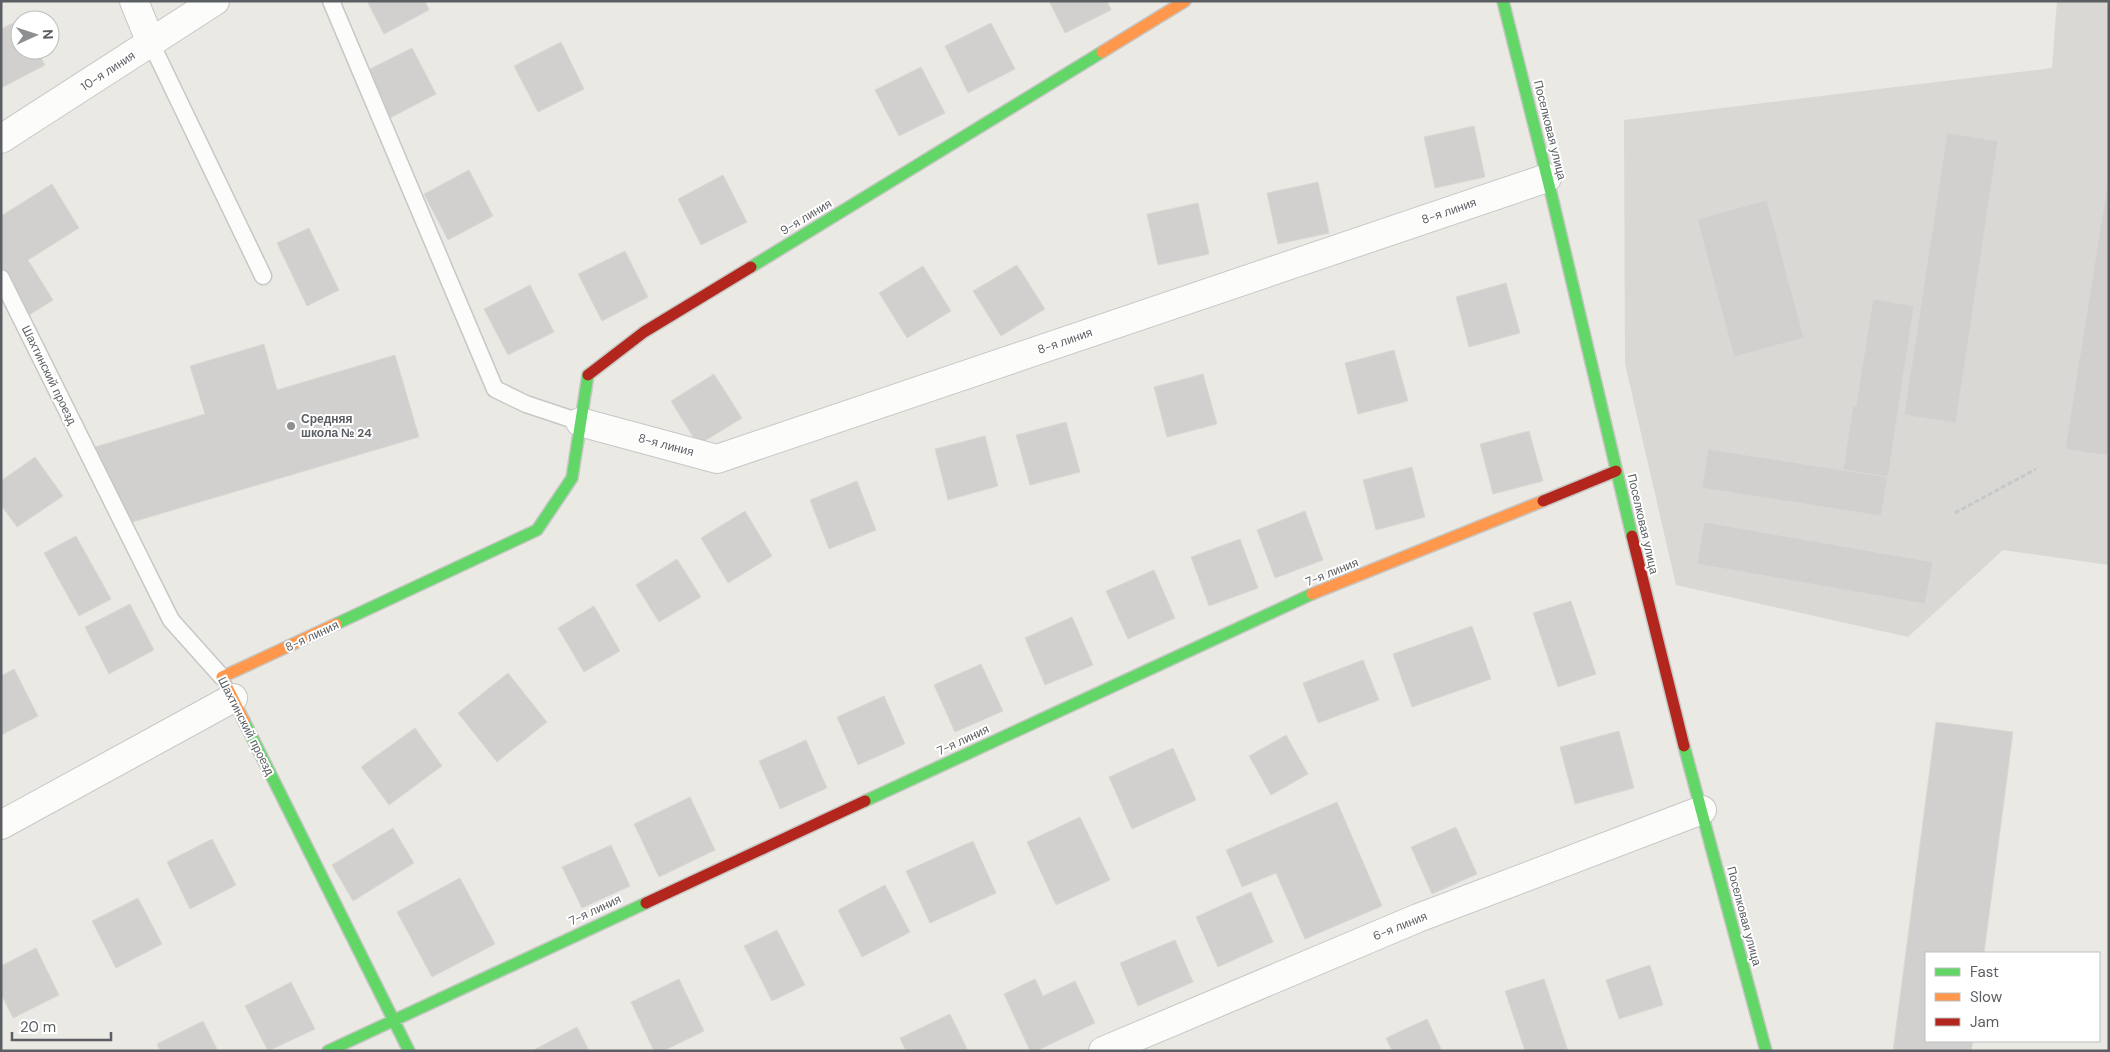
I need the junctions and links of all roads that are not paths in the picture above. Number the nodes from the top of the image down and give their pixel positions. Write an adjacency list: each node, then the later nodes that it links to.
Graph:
1 (134, 1): 6 (street)
2 (215, 1): 6 (street, 10-я линия)
3 (331, 1): 11 (lane)
4 (1186, 1): 11 (street, 9-я линия)
5 (1504, 1): 8 (street, Поселковая улица)
6 (151, 43): 7 (street, 10-я линия); 9 (lane)
7 (1, 139)
8 (1548, 178): 11 (street, 8-я линия); 12 (street, Поселковая улица)
9 (263, 276)
10 (1, 278): 14 (lane, Шахтинский проезд)
11 (580, 422): 13 (street, 9-я линия)
12 (1616, 470): 15 (street, Поселковая улица); 17 (street, 7-я линия)
13 (537, 530): 14 (street, 8-я линия)
14 (228, 688): 16 (street, 8-я линия); 17 (street, Шахтинский проезд)
15 (1702, 810): 20 (street, 6-я линия); 21 (street, Поселковая улица)
16 (1, 825)
17 (393, 1020): 18 (street, 7-я линия); 19 (street, Шахтинский проезд)
18 (328, 1051)
19 (409, 1051)
20 (1103, 1051)
21 (1766, 1051)

